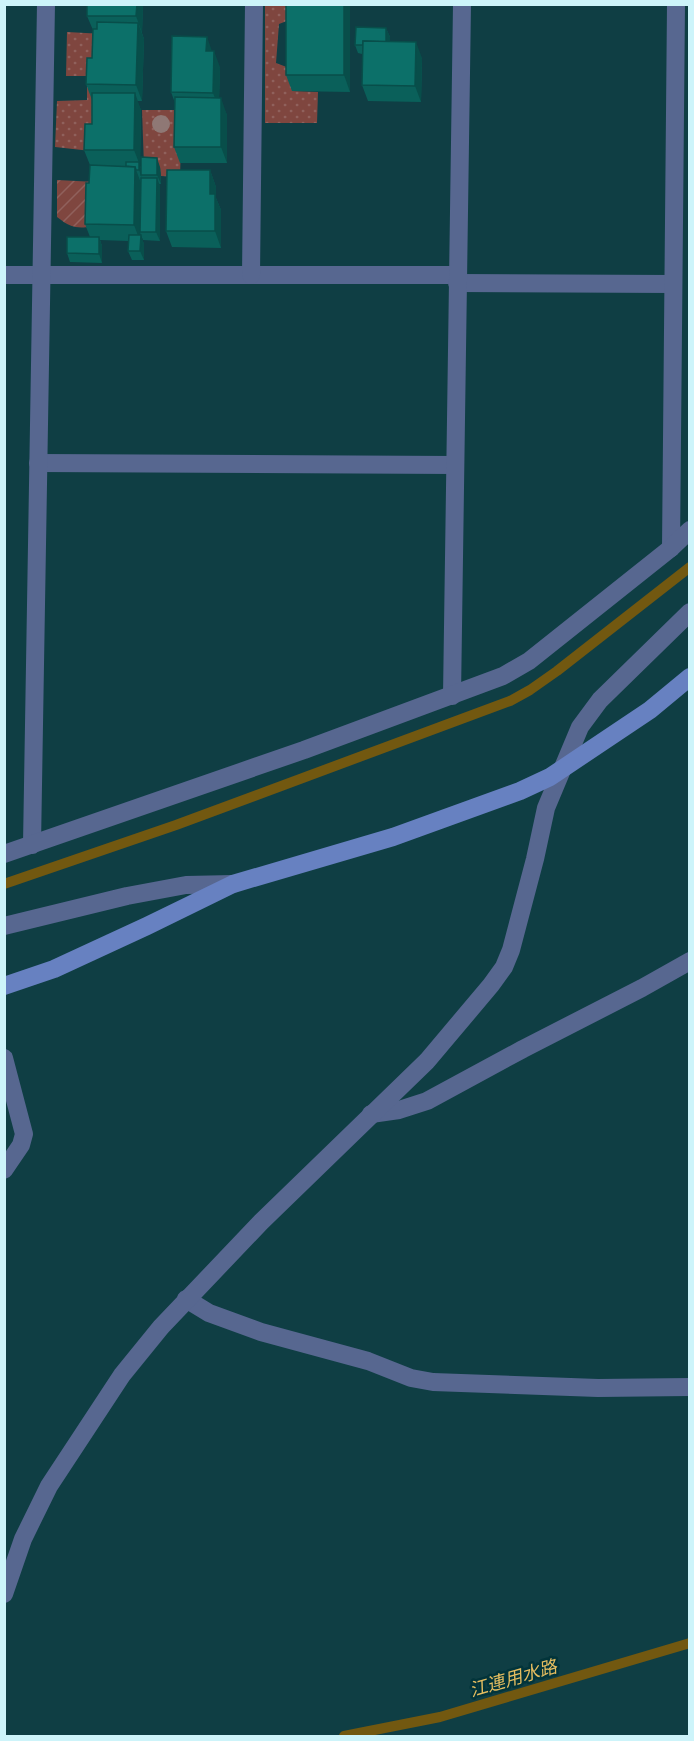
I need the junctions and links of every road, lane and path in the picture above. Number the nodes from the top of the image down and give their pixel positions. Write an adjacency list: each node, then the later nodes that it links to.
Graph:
1 (46, 4): 7 (street)
2 (254, 4): 6 (street)
3 (462, 4): 8 (street)
4 (676, 4): 9 (street)
5 (4, 275): 7 (street)
6 (251, 275): 7 (street); 8 (street)
7 (42, 276): 10 (street)
8 (457, 279): 9 (street); 11 (street)
9 (674, 284): 13 (street)
10 (38, 463): 11 (street); 18 (street)
11 (455, 465): 16 (street)
12 (690, 530): 13 (street)
13 (671, 548): 16 (street)
14 (690, 612): 17 (street)
15 (690, 677): 17 (street)
16 (452, 696): 18 (street)
17 (561, 770): 20 (street); 25 (street)
18 (32, 845): 19 (street)
19 (4, 854)
20 (233, 884): 21 (street); 23 (street)
21 (4, 926)
22 (690, 961): 25 (street)
23 (4, 986)
24 (4, 1058): 26 (street)
25 (371, 1114): 27 (street)
26 (4, 1170)
27 (186, 1299): 28 (street); 29 (street)
28 (690, 1387)
29 (6, 1587)

